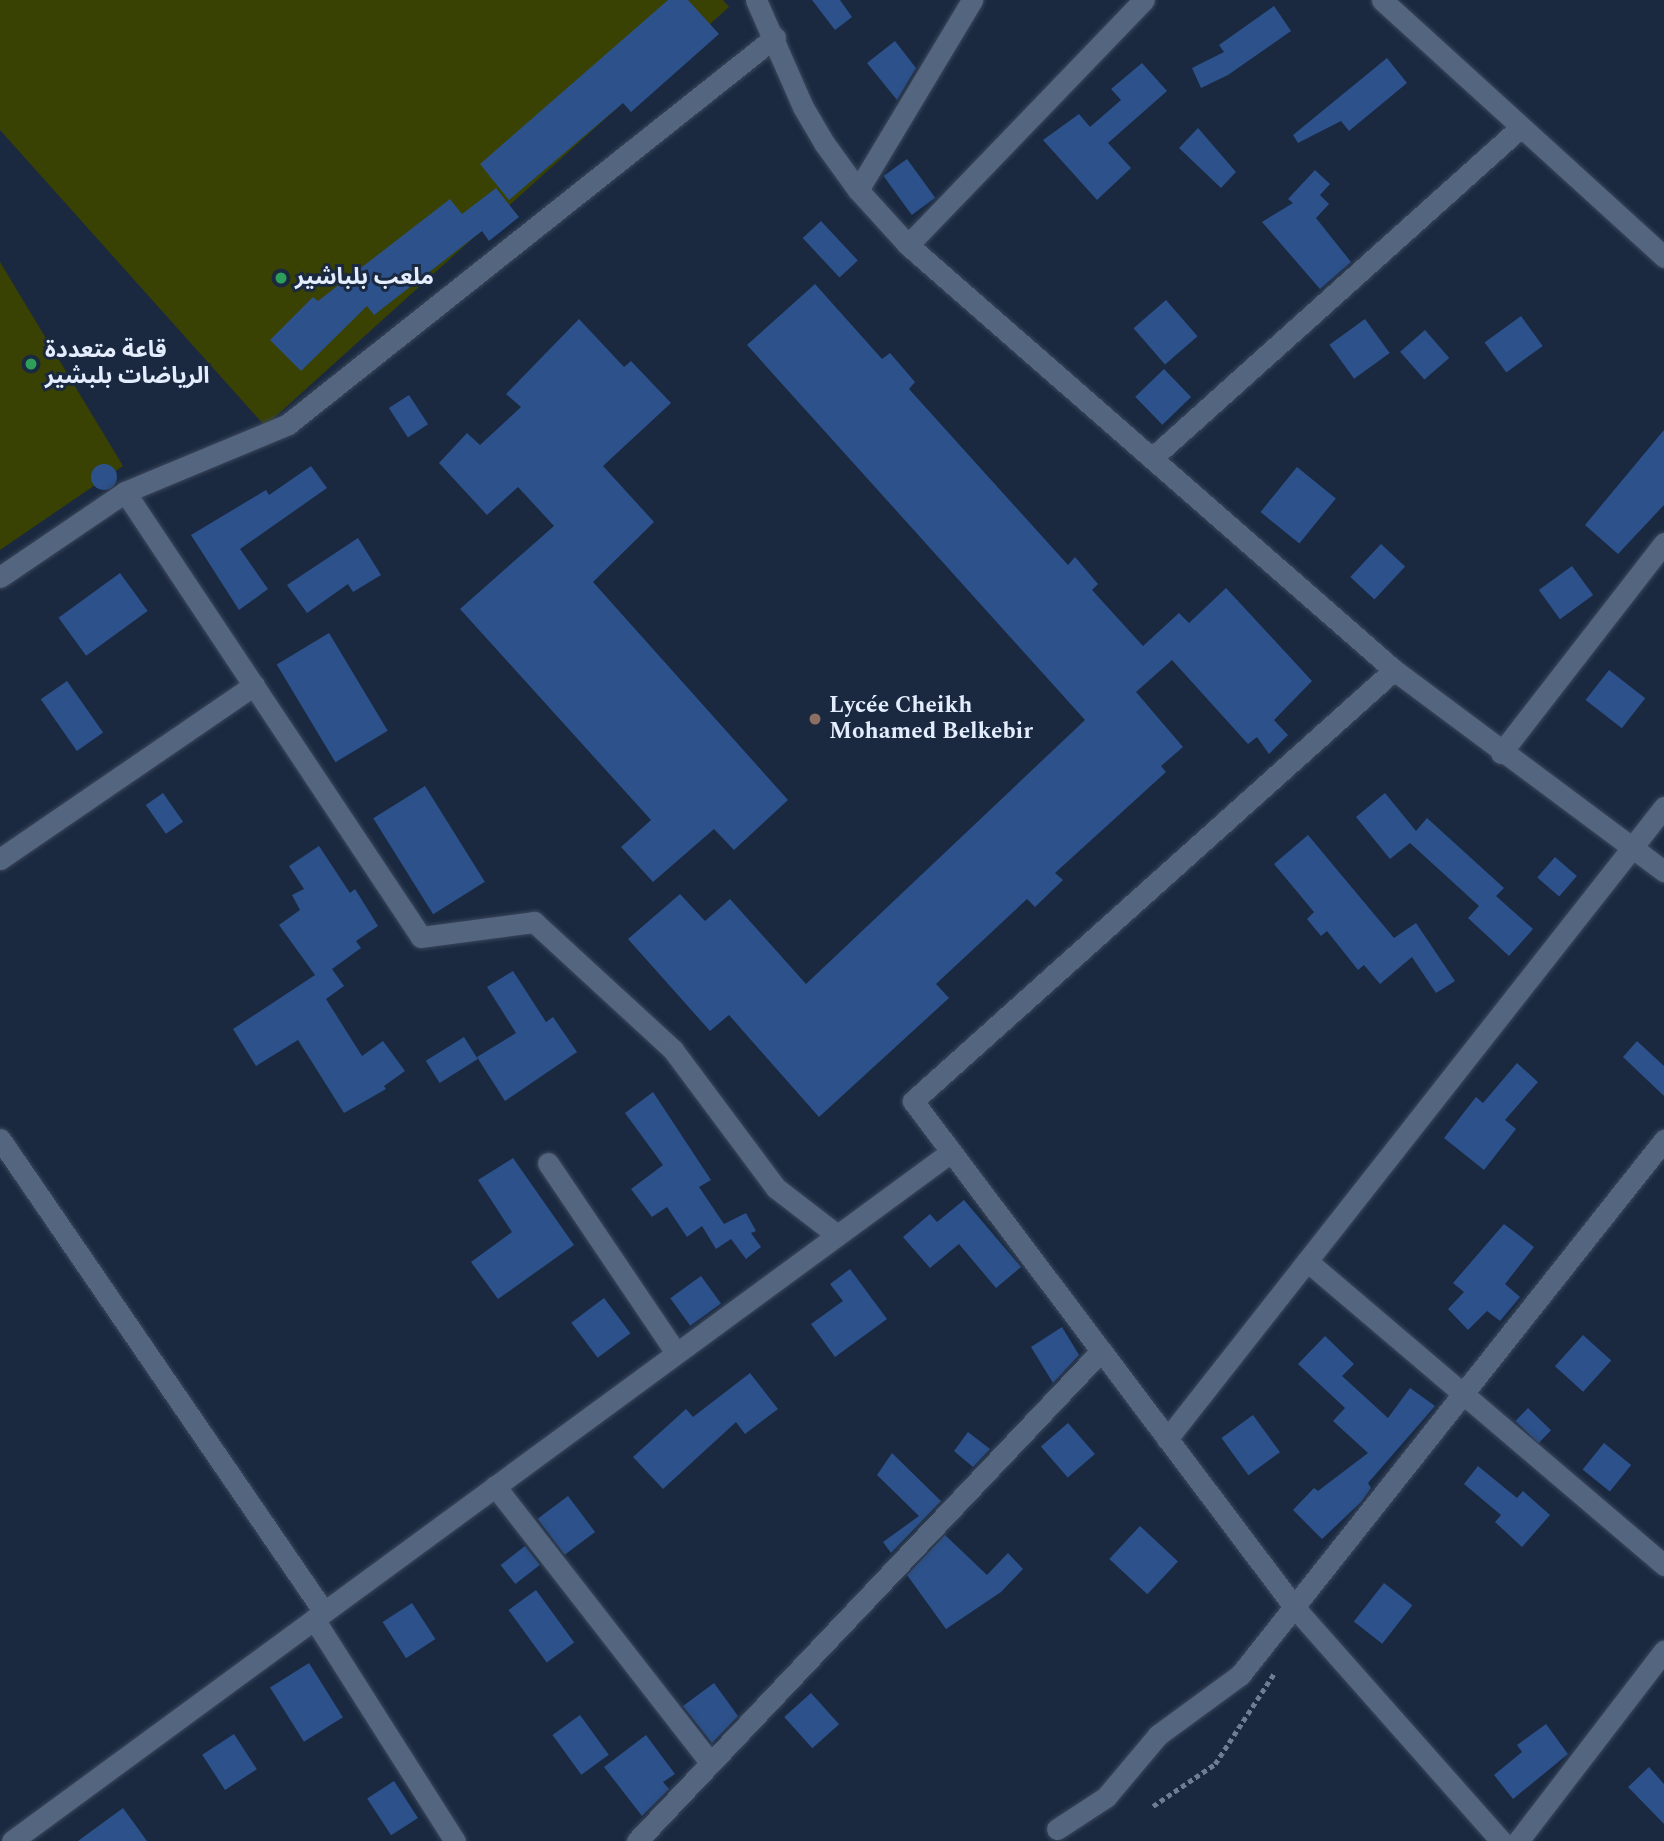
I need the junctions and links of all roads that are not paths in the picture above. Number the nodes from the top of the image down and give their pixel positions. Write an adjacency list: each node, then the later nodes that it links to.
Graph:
1 (756, 0): 5 (street)
2 (972, 0): 7 (street)
3 (1144, 0): 8 (street)
4 (1382, 0): 6 (street)
5 (775, 37): 7 (street); 11 (street)
6 (1520, 128): 9 (street); 10 (street)
7 (858, 190): 8 (street)
8 (908, 244): 10 (street)
9 (1664, 257)
10 (1152, 458): 14 (street)
11 (125, 492): 13 (street); 15 (street)
12 (1664, 543): 16 (street)
13 (0, 577)
14 (1394, 670): 16 (street); 23 (street)
15 (254, 685): 19 (street); 25 (street)
16 (1501, 753): 18 (street)
17 (1664, 807): 18 (street)
18 (1633, 848): 20 (street); 26 (street)
19 (0, 859)
20 (1664, 870)
21 (0, 1139): 34 (street)
22 (1664, 1140): 29 (street)
23 (951, 1152): 25 (street); 27 (street)
24 (548, 1163): 28 (street)
25 (836, 1235): 28 (street)
26 (1307, 1261): 29 (street); 30 (street)
27 (1101, 1351): 30 (street); 36 (street)
28 (676, 1353): 31 (street)
29 (1465, 1395): 32 (street); 33 (street)
30 (1167, 1439): 33 (street)
31 (495, 1486): 34 (street); 36 (street)
32 (1664, 1565)
33 (1295, 1608): 37 (street); 41 (street)
34 (319, 1615): 38 (street); 39 (street)
35 (1664, 1651): 42 (street)
36 (711, 1763): 40 (street)
37 (1057, 1829)
38 (12, 1841)
39 (455, 1841)
40 (637, 1841)
41 (1501, 1841)
42 (1518, 1841)

